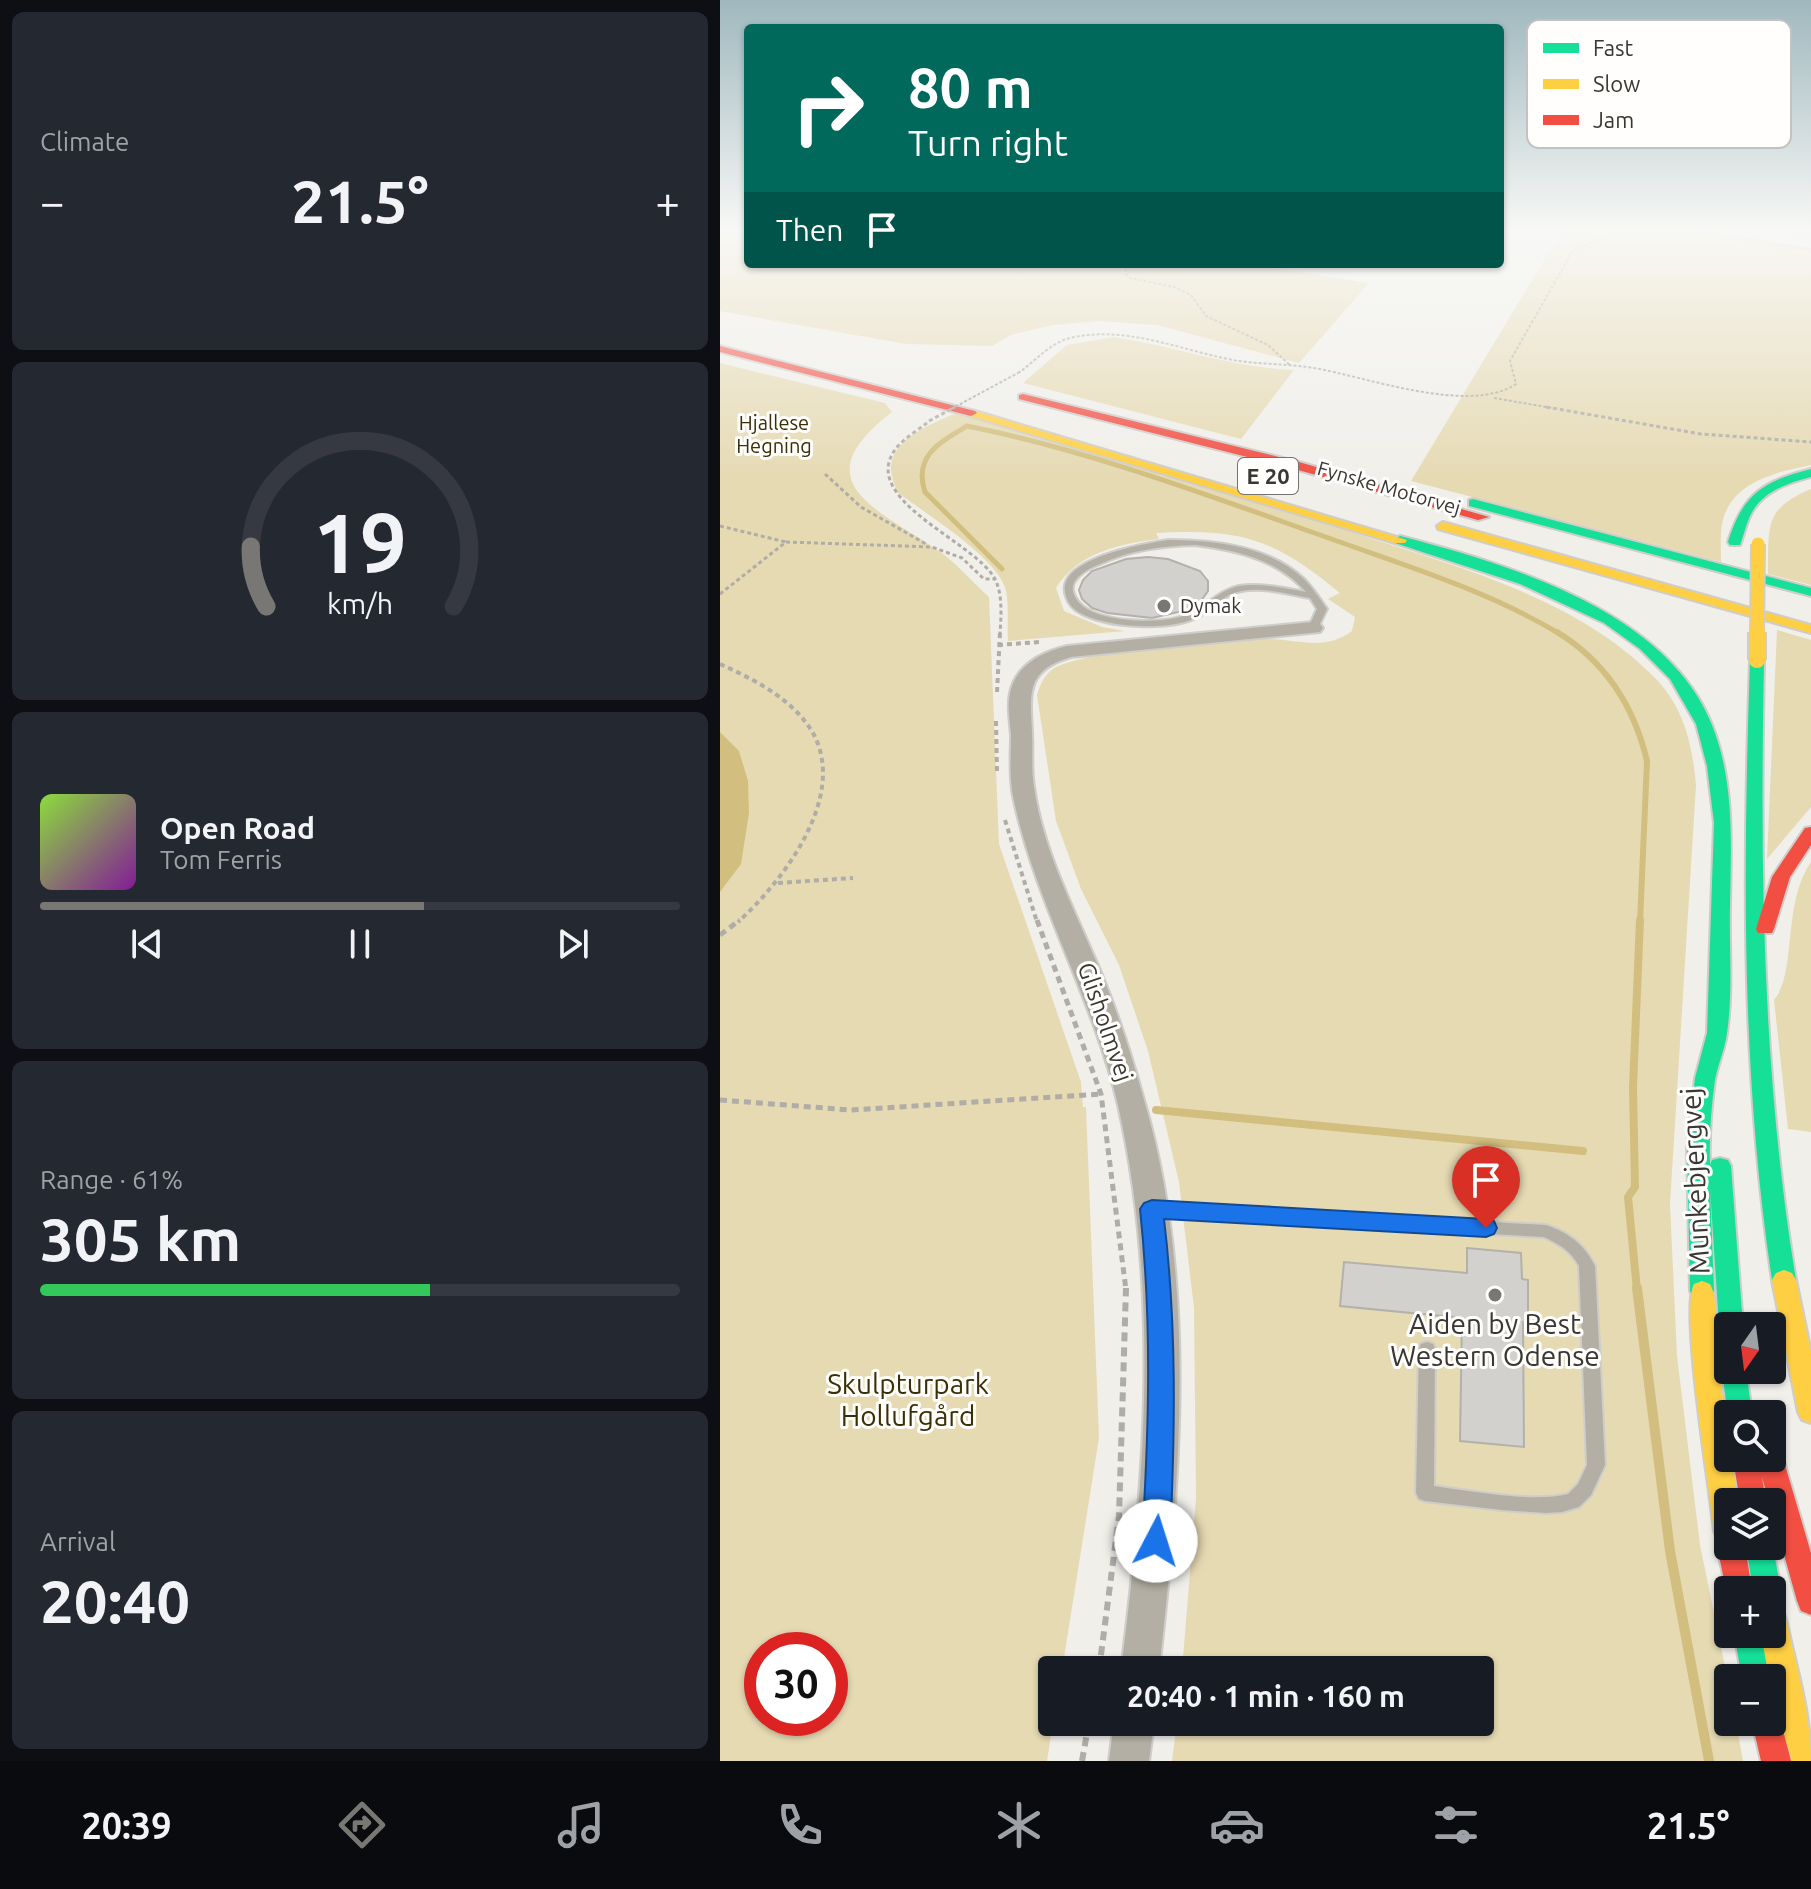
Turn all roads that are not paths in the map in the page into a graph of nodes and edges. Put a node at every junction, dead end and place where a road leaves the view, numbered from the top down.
1 (720, 331) edge
2 (751, 337) dead end
3 (720, 341) edge
4 (720, 349) edge
5 (997, 391) dead end
6 (1089, 412) junction
7 (1811, 473) edge
8 (1811, 484) edge
9 (1811, 592) edge
10 (1313, 596) junction
11 (1811, 608) edge
12 (1313, 628) joint
13 (1732, 628) dead end
14 (1811, 629) edge
15 (1727, 732) dead end
16 (1723, 823) junction
17 (1811, 832) edge
18 (1755, 998) junction
19 (1717, 1033) junction
20 (1152, 1209) junction
21 (1730, 1312) edge
22 (1427, 1349) dead end
23 (1735, 1384) edge
24 (1736, 1391) junction
25 (1737, 1400) edge
26 (1741, 1400) edge
27 (1811, 1412) edge
28 (1774, 1472) edge
29 (1722, 1488) edge
30 (1811, 1601) edge
31 (1778, 1648) edge
32 (1142, 1656) edge
33 (1132, 1736) edge
34 (1770, 1736) edge
35 (1129, 1761) edge
36 (1776, 1761) edge
37 (1807, 1761) edge

1 - 2 main road
3 - 14 main road, Fynske Motorvej / E 20
4 - 16 main road
5 - 6 main road, Fynske Motorvej / E 20
6 - 9 main road
6 - 11 main road, Fynske Motorvej / E 20
7 - 13 main road
8 - 18 main road, bridge
10 - 10 lane
10 - 12 lane
12 - 20 street, Glisholmvej
15 - 16 main road
16 - 19 main road
17 - 18 main road
18 - 27 main road
19 - 21 main road, Munkebjergvej
19 - 29 main road
20 - 22 lane
20 - 32 street, Glisholmvej
23 - 24 main road
24 - 25 main road
24 - 26 main road
28 - 30 main road
31 - 37 main road
33 - 35 street
34 - 36 main road

